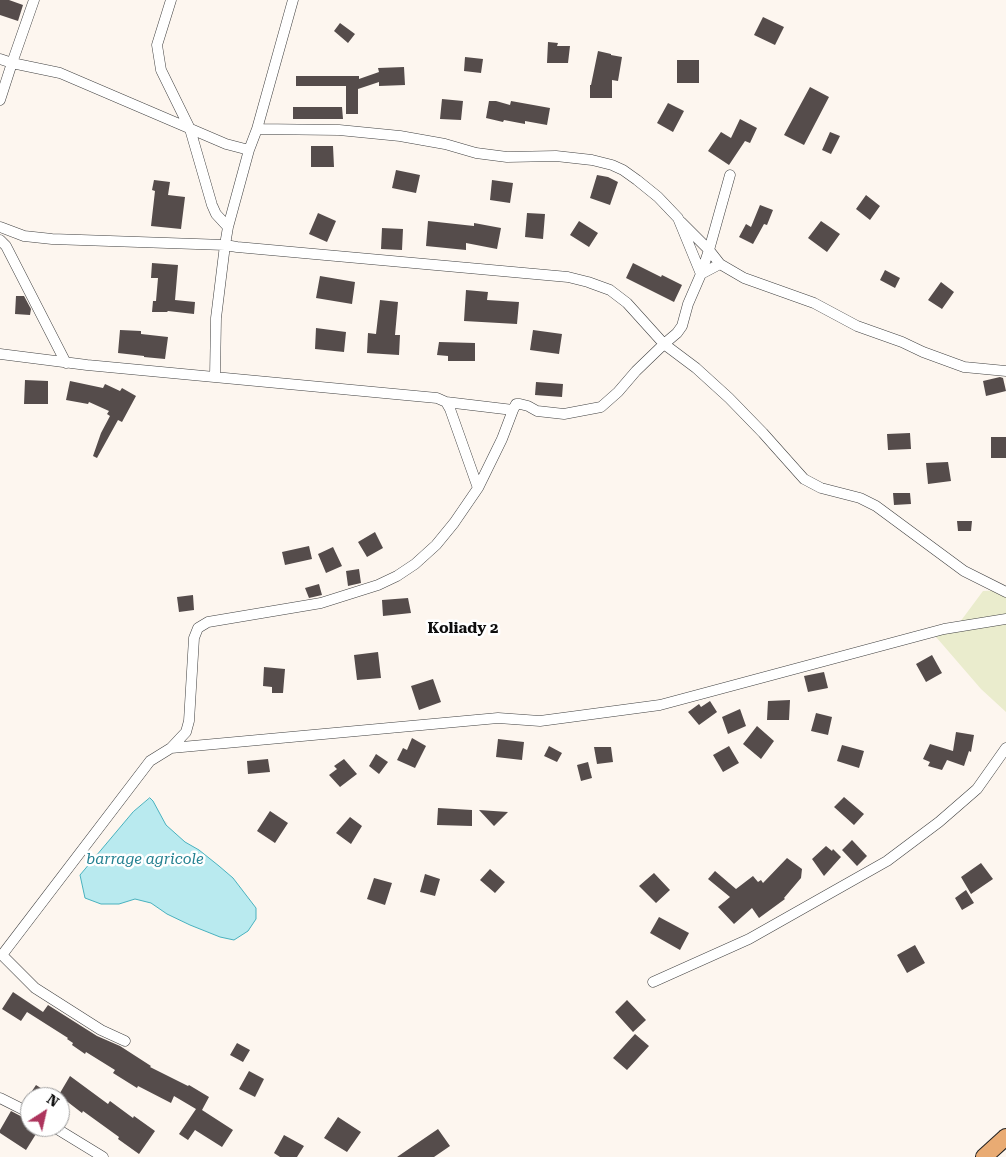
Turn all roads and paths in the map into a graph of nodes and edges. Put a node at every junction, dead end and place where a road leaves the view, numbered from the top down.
1 (34, 0) edge
2 (171, 0) edge
3 (293, 0) edge
4 (0, 59) edge
5 (12, 63) junction
6 (0, 100) edge
7 (190, 129) junction
8 (258, 129) junction
9 (249, 150) junction
10 (730, 175) dead end
11 (678, 218) junction
12 (0, 227) edge
13 (228, 227) junction
14 (0, 240) edge
15 (225, 245) junction
16 (709, 250) junction
17 (720, 264) junction
18 (701, 274) junction
19 (664, 344) junction
20 (0, 354) edge
21 (66, 363) junction
22 (1006, 371) edge
23 (215, 376) junction
24 (446, 402) junction
25 (513, 410) junction
26 (478, 488) junction
27 (1006, 592) edge
28 (1006, 619) edge
29 (171, 748) junction
30 (1006, 748) edge
31 (1, 955) edge
32 (653, 982) dead end
33 (125, 1041) dead end
34 (0, 1098) edge
35 (20, 1108) edge
36 (70, 1137) edge
37 (1006, 1137) edge
38 (103, 1157) edge
39 (984, 1157) edge

1 - 5 street
2 - 7 street
3 - 8 street
4 - 5 street
5 - 6 street
5 - 7 street
7 - 9 street
7 - 13 street
8 - 9 street
8 - 11 street
9 - 13 street
10 - 16 street
11 - 16 street
11 - 18 street
12 - 15 street
13 - 15 street
14 - 21 street
15 - 19 street
15 - 23 street
16 - 17 street
16 - 18 street
17 - 18 street
17 - 22 street
18 - 19 street
19 - 25 street
19 - 27 street
20 - 21 street
21 - 23 street
23 - 24 street
24 - 25 street
24 - 26 street
25 - 26 street
26 - 29 street
28 - 29 street
29 - 31 street
30 - 32 street
31 - 33 street
34 - 35 street
36 - 38 street
37 - 39 main road

